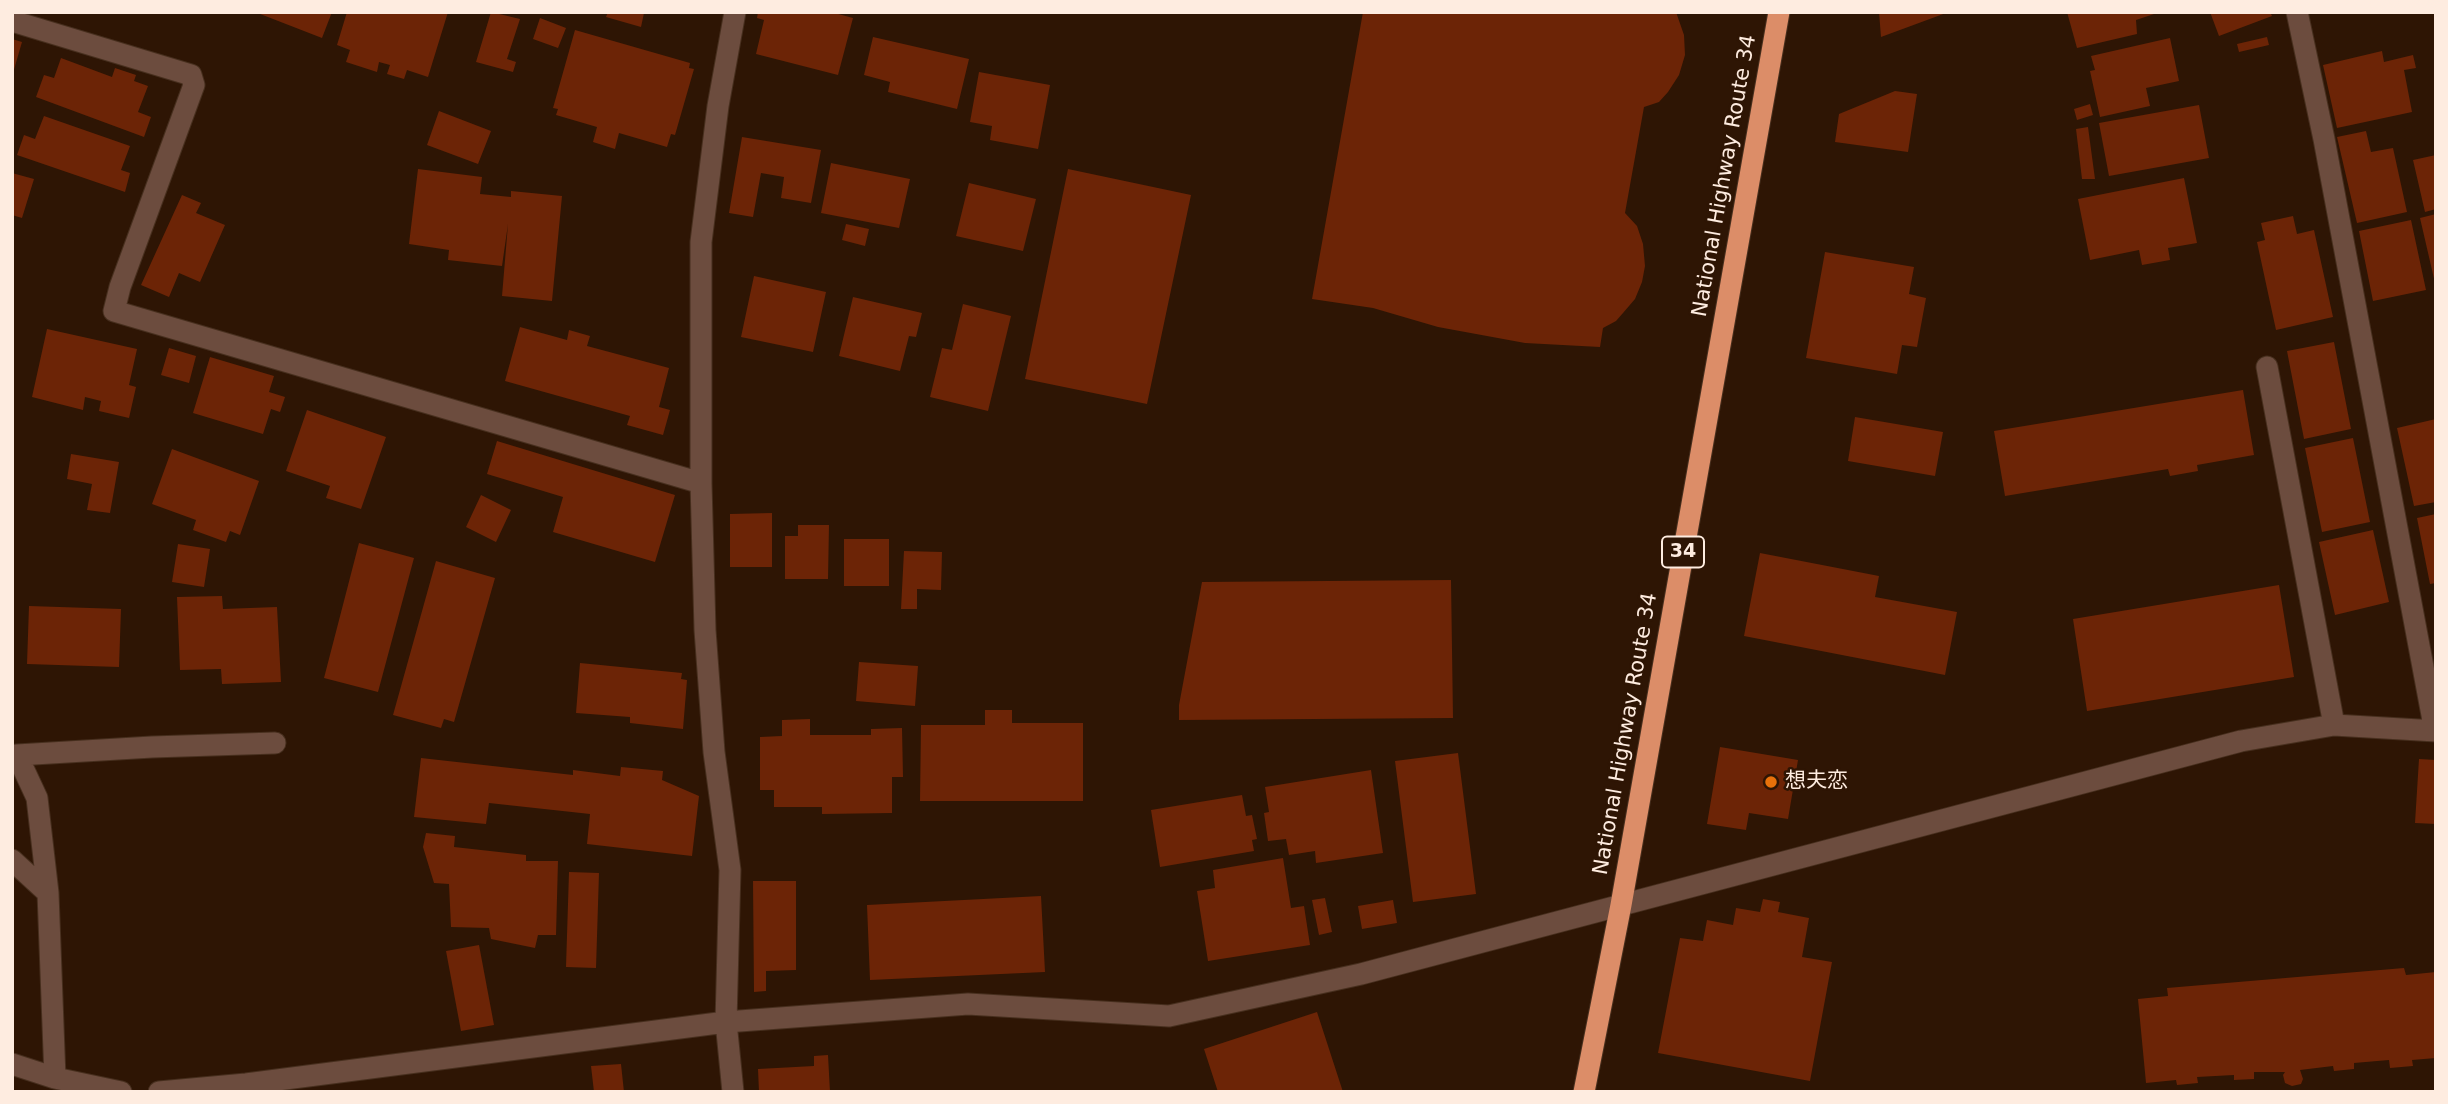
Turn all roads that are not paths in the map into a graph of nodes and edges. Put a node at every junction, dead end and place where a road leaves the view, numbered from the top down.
1 (735, 12) edge
2 (1779, 12) edge
3 (2297, 12) edge
4 (12, 21) edge
5 (2267, 367) dead end
6 (701, 483) junction
7 (2334, 725) junction
8 (2436, 731) edge
9 (275, 743) dead end
10 (12, 860) edge
11 (48, 893) junction
12 (1621, 905) junction
13 (726, 1022) junction
14 (12, 1064) edge
15 (55, 1078) junction
16 (121, 1092) edge
17 (159, 1092) edge
18 (733, 1092) edge
19 (1584, 1092) edge

1 - 6 street
2 - 12 highway, National Highway Route 34 / 34
3 - 8 street
4 - 6 street
5 - 7 street
6 - 13 street
7 - 8 street
7 - 12 street
9 - 11 street
10 - 11 street
11 - 15 street
12 - 13 street
12 - 19 highway, National Highway Route 34 / 34
13 - 17 street
13 - 18 street
14 - 15 street
15 - 16 street

